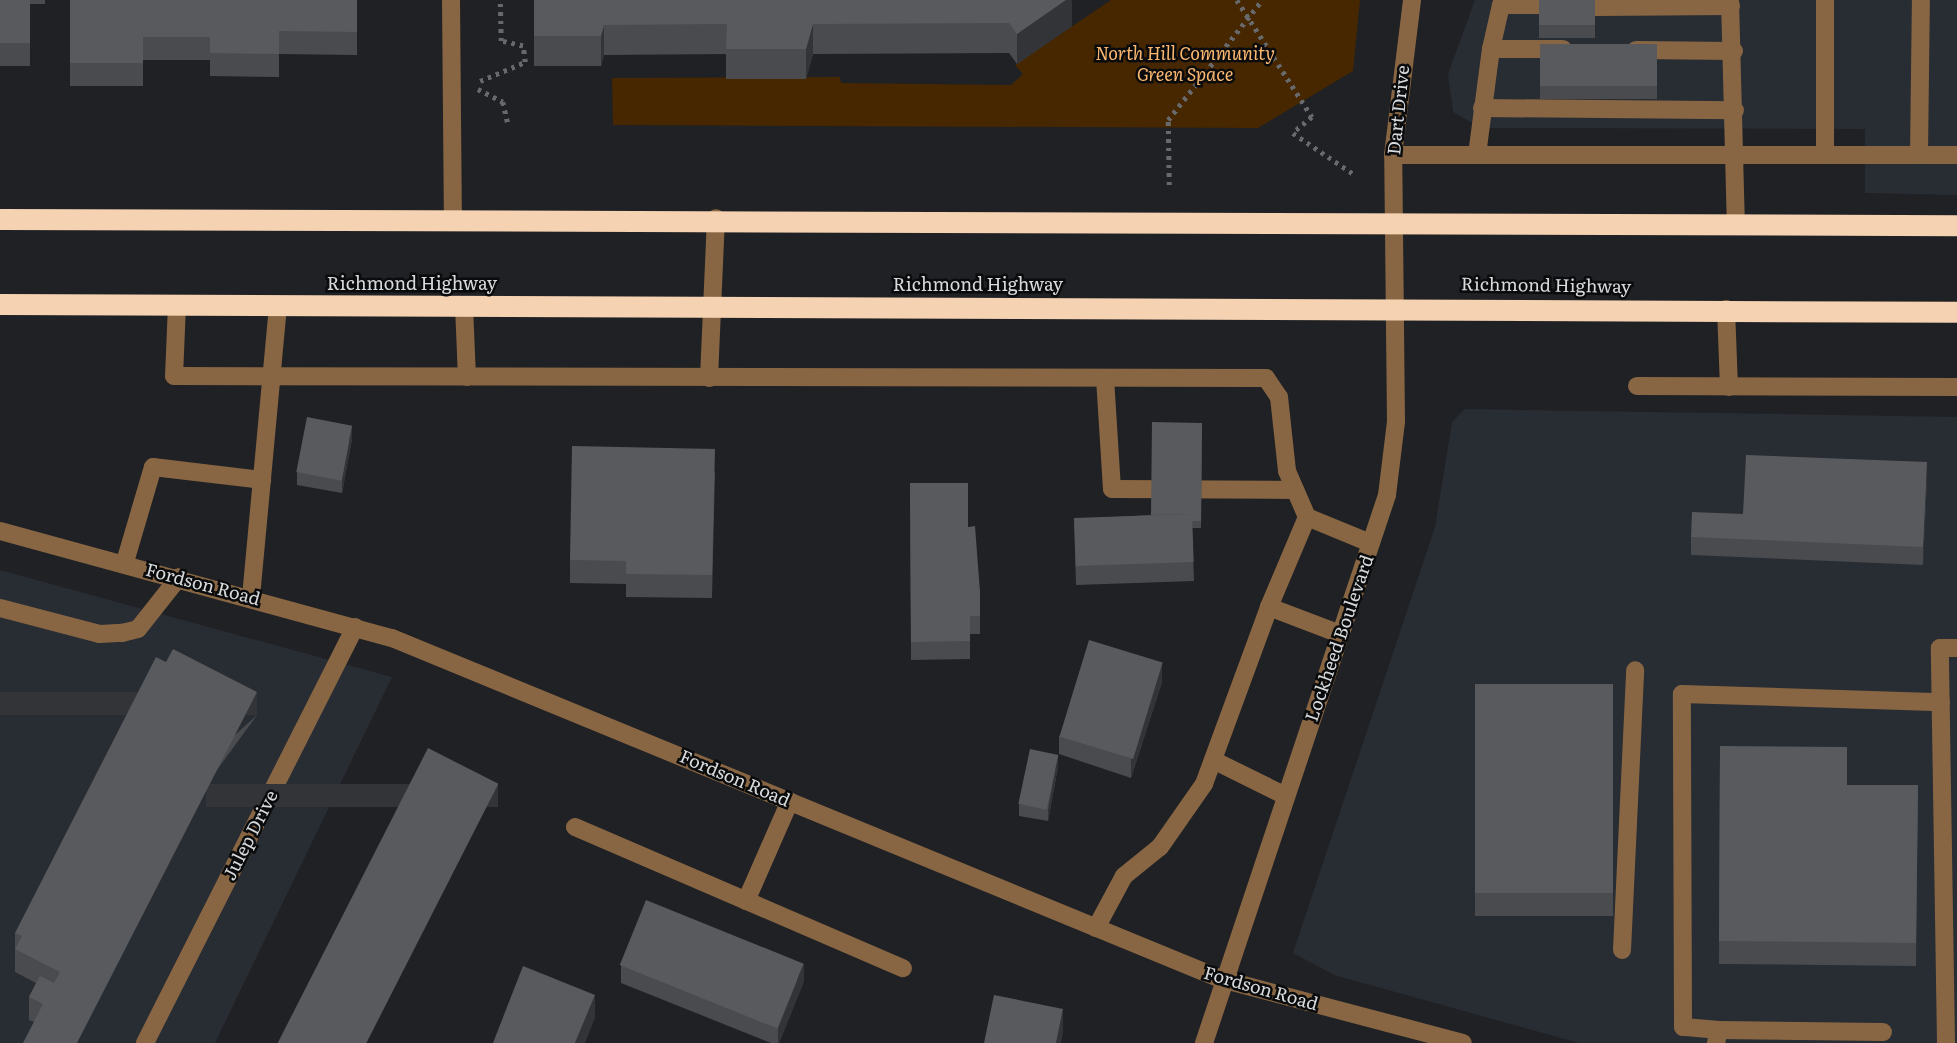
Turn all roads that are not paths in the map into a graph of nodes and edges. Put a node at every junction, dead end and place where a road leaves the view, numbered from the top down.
1 (451, 0) edge
2 (1412, 0) edge
3 (1825, 0) edge
4 (1922, 0) edge
5 (1731, 3) edge
6 (1539, 5) edge
7 (1595, 7) edge
8 (1491, 49) junction
9 (1586, 50) edge
10 (1613, 50) edge
11 (1734, 51) junction
12 (1482, 108) junction
13 (1735, 110) junction
14 (1393, 155) junction
15 (1477, 155) junction
16 (1736, 155) junction
17 (1825, 155) junction
18 (1919, 155) junction
19 (1957, 155) edge
20 (453, 218) junction
21 (716, 218) junction
22 (0, 219) edge
23 (1394, 220) junction
24 (1736, 224) junction
25 (1957, 225) edge
26 (0, 304) edge
27 (177, 305) junction
28 (278, 306) junction
29 (464, 306) junction
30 (1397, 306) junction
31 (710, 307) junction
32 (1726, 309) junction
33 (1957, 312) edge
34 (271, 376) junction
35 (467, 377) junction
36 (709, 378) junction
37 (1105, 378) junction
38 (1637, 386) dead end
39 (1729, 387) junction
40 (1957, 387) edge
41 (262, 480) junction
42 (1295, 490) junction
43 (1307, 517) junction
44 (0, 531) edge
45 (1370, 543) junction
46 (125, 562) junction
47 (179, 577) junction
48 (250, 597) junction
49 (1269, 607) junction
50 (0, 608) edge
51 (355, 626) junction
52 (1340, 634) junction
53 (1957, 648) edge
54 (1635, 670) dead end
55 (1941, 702) junction
56 (1213, 760) junction
57 (1286, 796) junction
58 (790, 801) junction
59 (575, 827) dead end
60 (746, 901) junction
61 (1096, 928) junction
62 (1622, 950) dead end
63 (903, 968) dead end
64 (1221, 979) junction
65 (1883, 1032) dead end
66 (1717, 1037) edge
67 (145, 1043) edge
68 (1204, 1043) edge
69 (1462, 1043) edge
70 (1946, 1043) edge

1 - 20 street
2 - 14 street, Dart Drive
3 - 17 street
4 - 18 street
5 - 7 street
5 - 11 street
6 - 8 street
8 - 9 street
8 - 12 street
10 - 11 street
11 - 13 street
12 - 13 street
12 - 15 street
13 - 16 street
14 - 15 street
14 - 23 street, Dart Drive
15 - 16 street
16 - 17 street
16 - 24 street
17 - 18 street
18 - 19 street
20 - 21 highway
20 - 22 highway
21 - 23 highway
21 - 31 street
23 - 24 highway
23 - 30 street, Lockheed Boulevard
24 - 25 highway
26 - 27 highway, Richmond Highway
27 - 28 highway, Richmond Highway
27 - 34 street
28 - 29 highway, Richmond Highway
28 - 34 street
29 - 31 highway, Richmond Highway
29 - 35 street
30 - 31 highway, Richmond Highway
30 - 32 highway, Richmond Highway
30 - 45 street, Lockheed Boulevard
31 - 36 street
32 - 33 highway, Richmond Highway
32 - 39 street
34 - 35 street
34 - 41 street
35 - 36 street
36 - 37 street
37 - 42 street
37 - 42 street
38 - 39 street
39 - 40 street
41 - 46 street
41 - 48 street
42 - 43 street
43 - 45 street
43 - 49 street
44 - 46 street, Fordson Road
45 - 52 street, Lockheed Boulevard
46 - 47 street, Fordson Road
47 - 48 street, Fordson Road
47 - 50 street
48 - 51 street, Fordson Road
49 - 52 street
49 - 56 street
51 - 58 street, Fordson Road
51 - 67 street, Julep Drive
52 - 57 street, Lockheed Boulevard
53 - 55 street
54 - 62 street
55 - 66 street
55 - 70 street
56 - 57 street
56 - 61 street
57 - 64 street, Lockheed Boulevard
58 - 60 street
58 - 61 street, Fordson Road
59 - 60 street
60 - 63 street
61 - 64 street, Fordson Road
64 - 68 street, Lockheed Boulevard
64 - 69 street, Fordson Road
65 - 66 street

